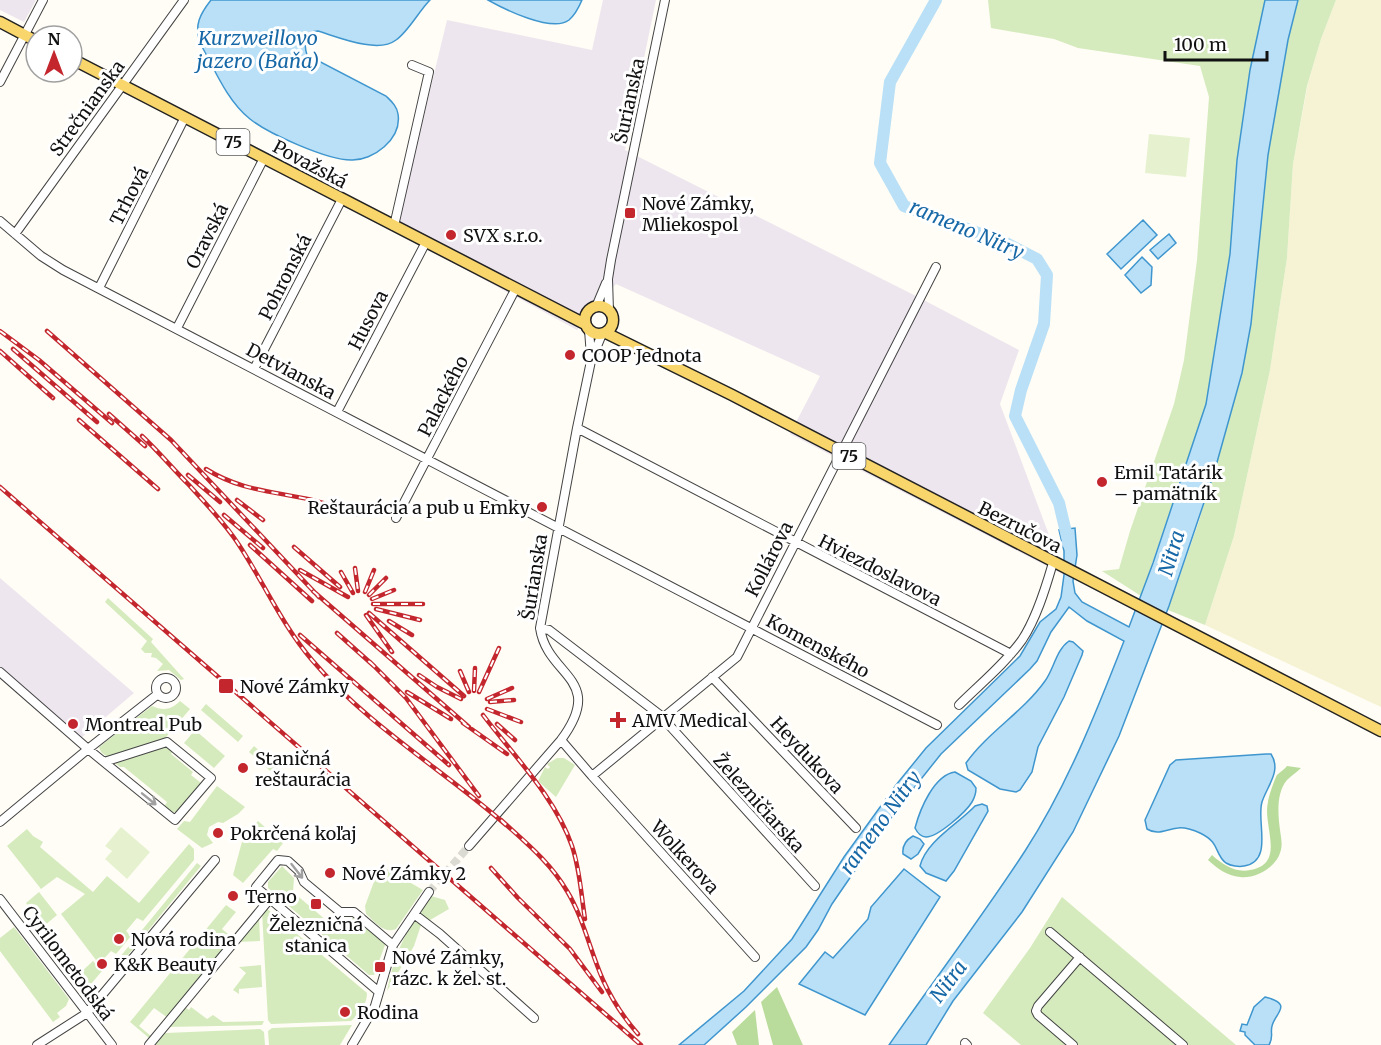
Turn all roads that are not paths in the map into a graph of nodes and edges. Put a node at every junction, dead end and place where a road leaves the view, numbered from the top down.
1 (43, 0) edge
2 (184, 0) edge
3 (665, 0) edge
4 (0, 22) edge
5 (31, 24) edge
6 (24, 34) edge
7 (24, 37) edge
8 (84, 65) edge
9 (412, 65) dead end
10 (0, 82) edge
11 (122, 85) junction
12 (185, 117) junction
13 (264, 158) junction
14 (342, 199) junction
15 (0, 221) edge
16 (394, 226) junction
17 (15, 234) junction
18 (426, 242) junction
19 (936, 267) dead end
20 (608, 279) junction
21 (99, 288) junction
22 (516, 288) junction
23 (534, 297) junction
24 (592, 308) junction
25 (611, 316) junction
26 (587, 327) junction
27 (177, 328) junction
28 (604, 334) junction
29 (645, 352) junction
30 (591, 361) junction
31 (254, 369) junction
32 (337, 412) junction
33 (577, 428) junction
34 (841, 452) junction
35 (427, 459) junction
36 (396, 518) dead end
37 (558, 527) junction
38 (794, 542) junction
39 (1055, 565) junction
40 (751, 627) junction
41 (540, 628) junction
42 (1011, 654) junction
43 (0, 672) edge
44 (712, 677) junction
45 (158, 694) dead end
46 (960, 705) dead end
47 (663, 719) junction
48 (937, 725) dead end
49 (1381, 731) edge
50 (561, 740) junction
51 (88, 749) junction
52 (104, 762) junction
53 (592, 776) junction
54 (0, 822) edge
55 (856, 828) dead end
56 (469, 846) tunnel mouth
57 (216, 860) dead end
58 (815, 886) dead end
59 (429, 892) tunnel mouth
60 (0, 899) edge
61 (268, 900) junction
62 (414, 914) junction
63 (1050, 932) dead end
64 (393, 945) junction
65 (755, 957) dead end
66 (1080, 957) junction
67 (379, 992) junction
68 (87, 1013) junction
69 (534, 1018) dead end
70 (37, 1045) edge
71 (112, 1045) edge
72 (149, 1045) edge
73 (352, 1045) edge
74 (1073, 1045) edge
75 (1183, 1045) edge

1 - 5 street
2 - 11 street, Strečnianska
3 - 20 street, Šurianska
4 - 6 main road
7 - 10 street
8 - 11 main road, Považská / 75
9 - 16 street
11 - 12 main road, Považská / 75
11 - 17 street, Strečnianska
12 - 13 main road, Považská / 75
12 - 21 street, Trhová
13 - 14 main road, Považská / 75
13 - 27 street, Oravská
14 - 16 main road, Považská / 75
14 - 31 street, Pohronská
15 - 17 street, Detvianska
16 - 18 main road, Považská / 75
17 - 21 street, Detvianska
18 - 22 main road, Považská / 75
18 - 32 street, Husova
19 - 34 street, Kollárova
20 - 24 street, Šurianska
20 - 25 street, Šurianska
21 - 27 street, Detvianska
22 - 23 main road, Považská / 75
22 - 35 street, Palackého
23 - 24 main road, Považská / 75
23 - 26 main road, Považská / 75
24 - 25 main road, Bezručova / 75
24 - 26 main road
25 - 28 main road
25 - 29 main road, Bezručova / 75
26 - 28 main road, Bezručova / 75
26 - 30 street, Šurianska
27 - 31 street, Detvianska
28 - 29 main road, Bezručova / 75
28 - 30 street, Šurianska
29 - 34 main road, Bezručova / 75
30 - 33 street, Šurianska
31 - 32 street, Detvianska
32 - 35 street, Detvianska
33 - 37 street, Šurianska
33 - 38 street, Hviezdoslavova
34 - 38 street, Kollárova
34 - 39 main road, Bezručova / 75
35 - 36 street, Palackého
35 - 37 street, Detvianska
37 - 40 street, Komenského
37 - 41 street, Šurianska
38 - 40 street, Kollárova
38 - 42 street, Hviezdoslavova
39 - 42 street
39 - 49 main road, Bezručova / 75
40 - 44 street, Kollárova
40 - 48 street, Komenského
41 - 47 street, Železničiarska
41 - 50 street, Šurianska
42 - 46 street
43 - 51 street
44 - 47 street, Kollárova
44 - 55 street, Heydukova
45 - 51 street
47 - 53 street, Kollárova
47 - 58 street, Železničiarska
50 - 53 street
50 - 56 street, Šurianska
51 - 52 street
51 - 54 street
52 -> 52 street
53 - 65 street, Wolkerova
57 - 68 street
59 - 62 street
60 - 68 street, Cyrilometodská
61 -> 64 street
61 - 67 street
61 - 72 street
62 - 64 street
62 - 69 street
63 - 66 street
64 - 67 street
66 - 74 street
66 - 75 street
67 - 73 street
68 - 70 street
68 - 71 street, Cyrilometodská

